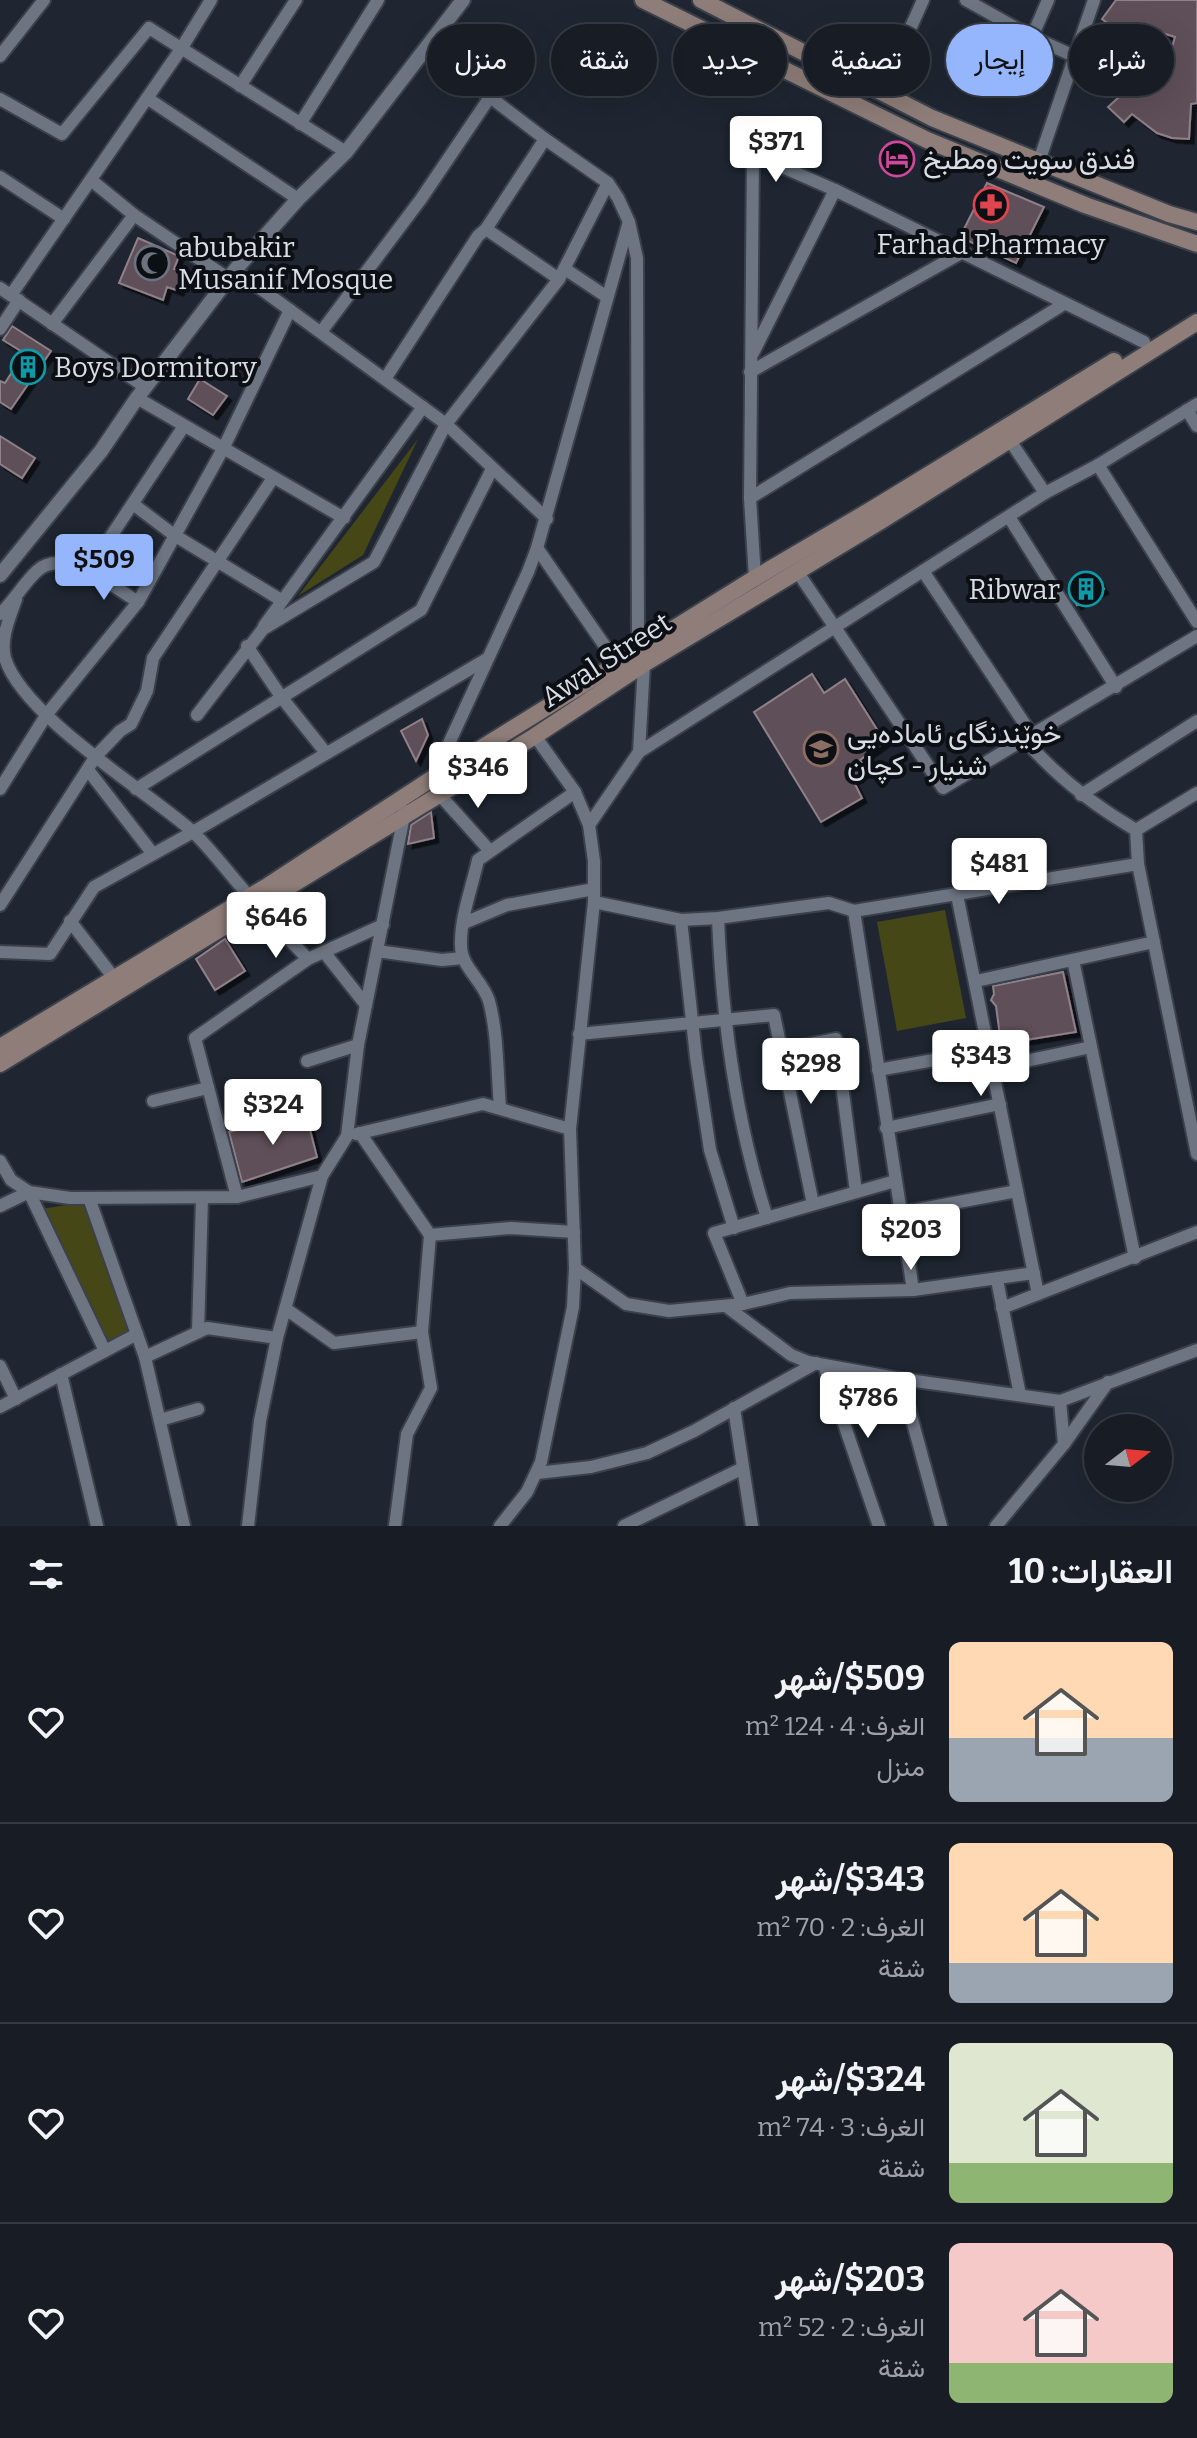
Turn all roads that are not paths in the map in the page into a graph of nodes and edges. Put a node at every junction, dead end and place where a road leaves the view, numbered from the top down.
1 (44, 0) edge
2 (211, 0) edge
3 (296, 0) edge
4 (378, 0) edge
5 (463, 0) edge
6 (643, 0) edge
7 (701, 0) edge
8 (923, 0) edge
9 (966, 0) edge
10 (1048, 0) edge
11 (1094, 0) edge
12 (724, 5) edge
13 (912, 24) edge
14 (1009, 24) edge
15 (1038, 24) edge
16 (1085, 24) edge
17 (426, 48) junction
18 (803, 48) edge
19 (181, 49) junction
20 (0, 56) edge
21 (1069, 71) edge
22 (240, 86) junction
23 (890, 96) edge
24 (490, 97) junction
25 (147, 98) junction
26 (0, 99) edge
27 (300, 124) junction
28 (545, 139) junction
29 (346, 152) junction
30 (1039, 161) junction
31 (0, 177) edge
32 (91, 180) junction
33 (608, 183) junction
34 (835, 190) junction
35 (298, 199) junction
36 (134, 215) junction
37 (64, 219) junction
38 (629, 222) junction
39 (1197, 222) edge
40 (486, 229) junction
41 (1197, 244) edge
42 (961, 253) junction
43 (562, 274) junction
44 (232, 275) junction
45 (10, 294) edge
46 (607, 297) junction
47 (1064, 304) junction
48 (290, 310) junction
49 (1197, 310) edge
50 (1197, 322) edge
51 (52, 324) junction
52 (0, 329) edge
53 (321, 332) junction
54 (1144, 342) junction
55 (752, 356) junction
56 (750, 372) junction
57 (385, 379) junction
58 (141, 393) junction
59 (423, 407) junction
60 (1192, 407) edge
61 (446, 424) junction
62 (184, 426) junction
63 (1197, 426) edge
64 (1009, 439) junction
65 (223, 449) junction
66 (1098, 465) junction
67 (492, 469) junction
68 (273, 478) junction
69 (1045, 493) junction
70 (750, 498) junction
71 (133, 504) junction
72 (1009, 517) junction
73 (344, 518) junction
74 (547, 519) junction
75 (174, 535) junction
76 (537, 548) junction
77 (216, 560) junction
78 (88, 571) junction
79 (797, 571) junction
80 (923, 571) junction
81 (0, 575) edge
82 (755, 578) junction
83 (16, 599) junction
84 (281, 600) junction
85 (138, 602) junction
86 (0, 614) edge
87 (1197, 622) edge
88 (833, 627) junction
89 (263, 629) junction
90 (1197, 636) edge
91 (247, 646) junction
92 (641, 658) junction
93 (487, 659) junction
94 (618, 665) junction
95 (1116, 687) junction
96 (282, 698) junction
97 (47, 714) junction
98 (197, 715) dead end
99 (1197, 721) edge
100 (535, 736) junction
101 (1028, 738) junction
102 (639, 752) junction
103 (326, 753) junction
104 (96, 756) junction
105 (88, 770) junction
106 (433, 778) junction
107 (0, 789) edge
108 (136, 789) junction
109 (575, 792) junction
110 (1197, 793) edge
111 (439, 794) junction
112 (1081, 795) junction
113 (406, 796) junction
114 (405, 815) junction
115 (589, 825) junction
116 (1136, 830) junction
117 (193, 832) junction
118 (490, 851) junction
119 (153, 854) junction
120 (1138, 864) junction
121 (957, 895) junction
122 (594, 896) junction
123 (254, 901) junction
124 (0, 905) edge
125 (854, 911) junction
126 (718, 918) junction
127 (681, 920) junction
128 (70, 921) junction
129 (464, 923) junction
130 (383, 925) junction
131 (1154, 942) junction
132 (377, 951) junction
133 (0, 952) edge
134 (324, 952) junction
135 (463, 958) junction
136 (308, 959) junction
137 (1073, 960) junction
138 (114, 978) junction
139 (976, 981) junction
140 (366, 1005) junction
141 (725, 1020) junction
142 (693, 1023) junction
143 (579, 1034) junction
144 (358, 1045) junction
145 (0, 1047) edge
146 (1091, 1047) junction
147 (781, 1050) junction
148 (990, 1050) junction
149 (307, 1061) dead end
150 (0, 1064) edge
151 (993, 1068) junction
152 (878, 1070) junction
153 (208, 1088) junction
154 (153, 1101) dead end
155 (1000, 1104) junction
156 (500, 1107) junction
157 (886, 1128) junction
158 (570, 1129) junction
159 (360, 1133) junction
160 (347, 1136) junction
161 (1197, 1154) edge
162 (0, 1161) edge
163 (322, 1176) junction
164 (895, 1181) junction
165 (1017, 1191) junction
166 (29, 1192) junction
167 (856, 1192) junction
168 (237, 1197) junction
169 (89, 1198) junction
170 (202, 1198) junction
171 (813, 1204) junction
172 (0, 1206) edge
173 (900, 1213) junction
174 (767, 1218) junction
175 (734, 1228) junction
176 (574, 1232) junction
177 (1197, 1232) edge
178 (430, 1235) junction
179 (1135, 1258) junction
180 (575, 1268) junction
181 (1034, 1273) junction
182 (997, 1280) junction
183 (913, 1290) junction
184 (1038, 1294) junction
185 (743, 1304) junction
186 (726, 1306) junction
187 (1002, 1308) junction
188 (286, 1309) junction
189 (198, 1332) junction
190 (422, 1332) junction
191 (137, 1334) junction
192 (277, 1338) junction
193 (1197, 1350) edge
194 (105, 1351) junction
195 (145, 1357) junction
196 (820, 1364) junction
197 (0, 1366) edge
198 (61, 1374) junction
199 (901, 1379) junction
200 (1108, 1382) junction
201 (1020, 1395) junction
202 (16, 1399) junction
203 (1060, 1401) junction
204 (0, 1407) edge
205 (734, 1408) junction
206 (198, 1409) dead end
207 (160, 1420) junction
208 (1064, 1444) junction
209 (741, 1469) junction
210 (537, 1473) junction
211 (631, 1525) edge
212 (97, 1526) edge
213 (184, 1526) edge
214 (248, 1526) edge
215 (395, 1526) edge
216 (500, 1526) edge
217 (752, 1526) edge
218 (879, 1526) edge
219 (941, 1526) edge
220 (996, 1526) edge

1 - 20 street
2 - 19 street
3 - 22 street
4 - 27 street
5 - 17 street
6 - 41 main road
7 - 12 main road
8 - 13 street
9 - 14 street
10 - 15 street
11 - 16 street
12 - 18 main road
17 - 24 street
17 - 29 street
19 - 22 street
19 - 25 street
19 - 26 street
21 - 30 street
22 - 27 street
23 - 30 main road
24 - 28 street
24 - 53 street
25 - 32 street
25 - 35 street
27 - 29 street
28 - 33 street
28 - 40 street
29 - 35 street
30 - 39 main road
31 - 37 street
32 - 36 street
32 - 37 street
33 - 38 street
33 - 43 street
34 - 42 street
34 - 55 street
34 - 55 street
35 - 44 street
36 - 44 street
36 - 51 street
37 - 45 street
38 - 46 street
38 - 92 street
40 - 43 street
40 - 57 street
42 - 47 street
42 - 56 street
43 - 46 street
43 - 61 street
44 - 48 street
44 - 58 street
45 - 51 street
45 - 52 street
46 - 74 street
47 - 54 street
47 - 70 street
48 - 53 street
48 - 65 street
49 - 54 main road, Awal Street
50 - 64 main road, Awal Street
51 - 58 street
53 - 57 street
54 - 82 main road, Awal Street
55 - 56 street
56 - 70 street
57 - 59 street
58 - 62 street
58 - 81 street
59 - 61 street
59 - 73 street
60 - 63 street
60 - 66 street
61 - 67 street
61 - 89 street
62 - 65 street
62 - 71 street
64 - 69 street
64 - 79 main road, Awal Street
65 - 68 street
65 - 75 street
66 - 69 street
66 - 87 street
67 - 74 street
67 - 96 street
68 - 73 street
68 - 77 street
69 - 72 street
70 - 82 street
71 - 75 street
71 - 78 street
72 - 80 street
72 - 95 street
73 - 84 street
74 - 76 street
75 - 77 street
75 - 85 street
76 - 93 street
76 - 94 street
77 - 84 street
77 - 104 street
78 - 83 street
78 - 85 street
79 - 88 street
79 - 92 main road, Awal Street
80 - 88 street
80 - 101 street
82 - 92 main road, Awal Street
83 - 86 street
83 - 97 street
84 - 89 street
85 - 97 street
88 - 101 street
88 - 102 street
89 - 91 street
90 - 95 street
91 - 96 street
91 - 98 street
92 - 94 main road, Awal Street
92 - 100 main road, Awal Street
92 - 102 street
93 - 103 street
93 - 106 street
94 - 106 main road, Awal Street
95 - 101 street
96 - 103 street
96 - 108 street
97 - 104 street
97 - 107 street
99 - 112 street
100 - 109 street
100 - 111 main road, Awal Street
101 - 112 street
102 - 115 street
103 - 117 street
104 - 105 street
104 - 108 street
105 - 119 street
105 - 124 street
106 - 113 main road, Awal Street
108 - 117 street
109 - 115 street
109 - 118 street
110 - 116 street
111 - 114 main road, Awal Street
111 - 118 street
112 - 116 street
113 - 114 street
113 - 123 main road, Awal Street
114 - 123 main road, Awal Street
114 - 130 street
115 - 122 street
116 - 120 street
117 - 119 street
117 - 123 street
118 - 129 street
119 - 128 street
120 - 121 street
120 - 131 street
121 - 125 street
121 - 139 street
122 - 127 street
122 - 129 street
122 - 143 street
123 - 136 street
123 - 138 main road, Awal Street
123 - 150 main road, Awal Street
125 - 126 street
125 - 152 street
126 - 127 street
126 - 141 street
127 - 142 street
128 - 133 street
128 - 138 street
129 - 135 street
130 - 132 street
130 - 134 street
131 - 137 street
131 - 161 street
132 - 135 street
132 - 140 street
134 - 136 street
134 - 140 street
135 - 156 street
136 - 153 street
137 - 139 street
137 - 146 street
138 - 145 main road, Awal Street
139 - 148 street
140 - 144 street
141 - 142 street
141 - 147 street
141 - 174 street
142 - 143 street
142 - 175 street
143 - 158 street
144 - 149 street
144 - 160 street
146 - 151 street
146 - 179 street
147 - 167 street
147 - 171 street
148 - 151 street
148 - 152 street
151 - 155 street
152 - 157 street
153 - 154 street
153 - 168 street
155 - 157 street
155 - 165 street
156 - 158 street
156 - 159 street
157 - 164 street
158 - 176 street
159 - 160 street
159 - 178 street
160 - 163 street
162 - 166 street
163 - 168 street
163 - 188 street
164 - 167 street
164 - 173 street
165 - 173 street
165 - 181 street
166 - 169 street
166 - 172 street
166 - 194 street
167 - 171 street
168 - 170 street
169 - 170 street
169 - 191 street
170 - 189 street
171 - 174 street
173 - 183 street
174 - 175 street
175 - 185 street
176 - 178 street
176 - 180 street
177 - 179 street
178 - 190 street
179 - 184 street
180 - 186 street
180 - 210 street
181 - 182 street
181 - 184 street
182 - 183 street
182 - 187 street
183 - 185 street
184 - 187 street
185 - 186 street
186 - 196 street
187 - 201 street
188 - 190 street
188 - 192 street
189 - 192 street
189 - 195 street
190 - 215 street
191 - 194 street
191 - 195 street
192 - 214 street
193 - 200 street
194 - 198 street
195 - 207 street
196 - 199 street
196 - 205 street
196 - 218 street
197 - 202 street
198 - 202 street
198 - 212 street
199 - 201 street
199 - 219 street
200 - 203 street
200 - 208 street
201 - 203 street
202 - 204 street
203 - 208 street
205 - 209 street
205 - 210 street
206 - 207 street
207 - 213 street
208 - 220 street
209 - 211 street
209 - 217 street
210 - 216 street

